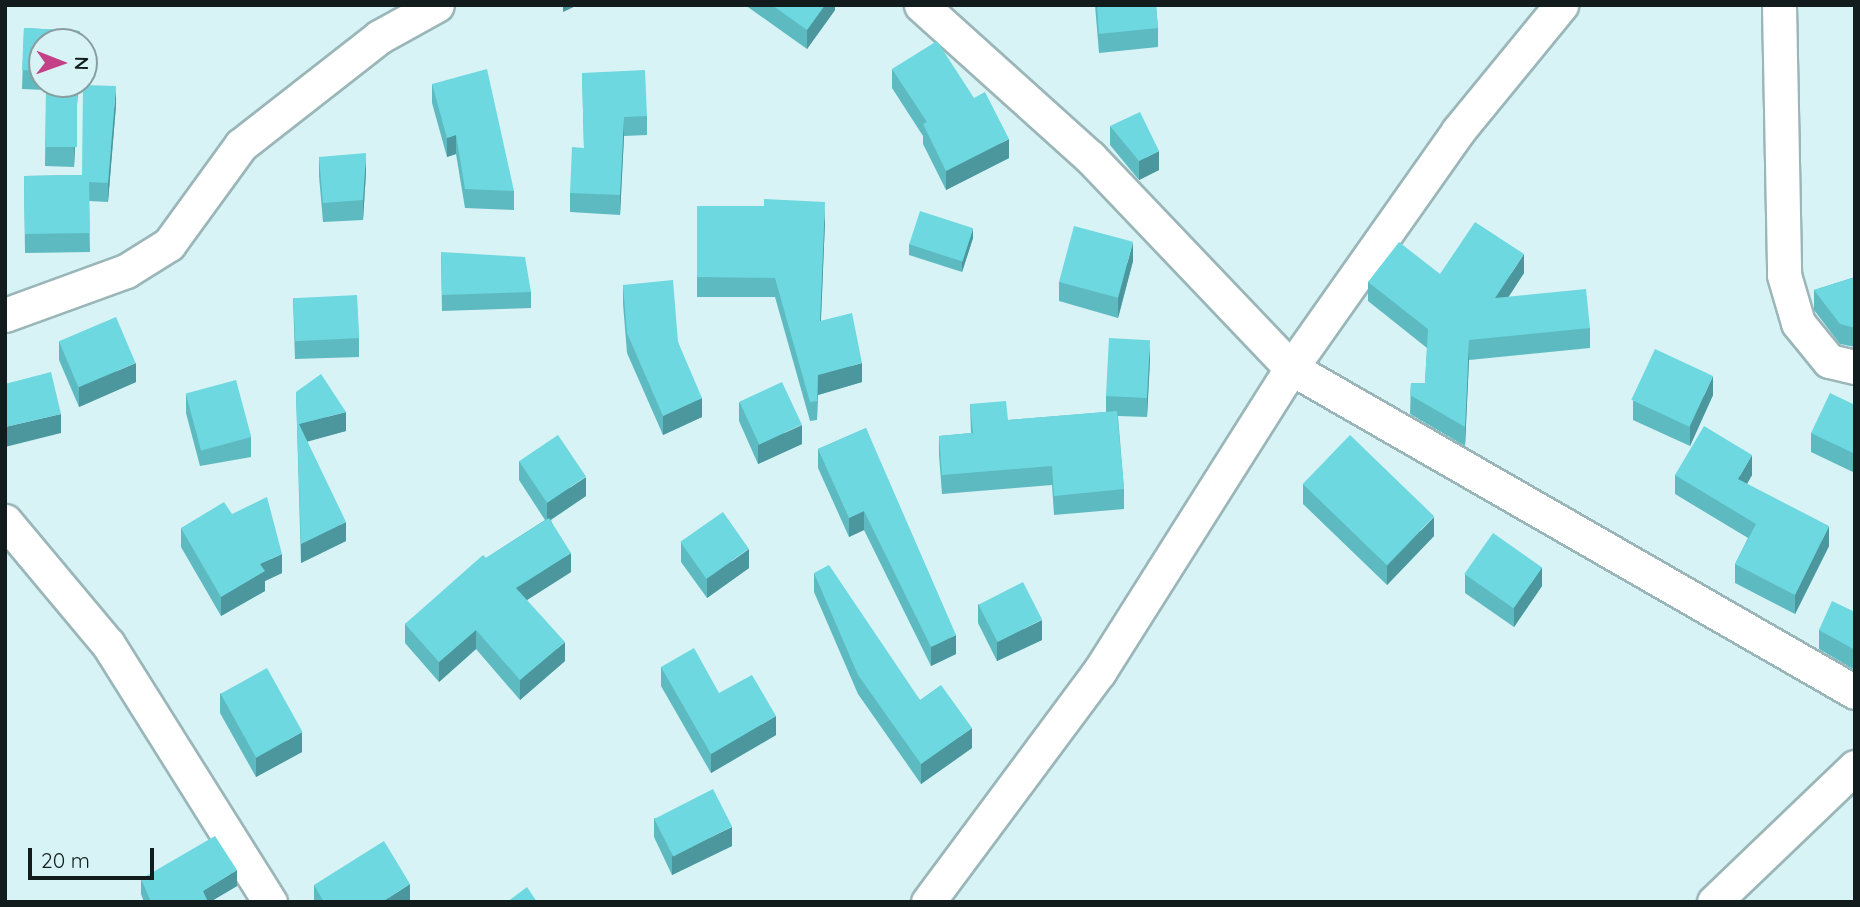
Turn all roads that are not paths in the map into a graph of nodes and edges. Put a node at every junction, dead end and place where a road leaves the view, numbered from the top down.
1 (437, 5) edge
2 (921, 5) edge
3 (1779, 5) edge
4 (1551, 10) edge
5 (5, 315) edge
6 (1855, 367) edge
7 (1291, 368) junction
8 (5, 522) edge
9 (1855, 692) edge
10 (1855, 767) edge
11 (270, 902) edge
12 (928, 902) edge
13 (1714, 902) edge

1 - 5 street
2 - 7 street
3 - 6 street
4 - 7 street
7 - 9 street
7 - 12 street
8 - 11 street
10 - 13 street

